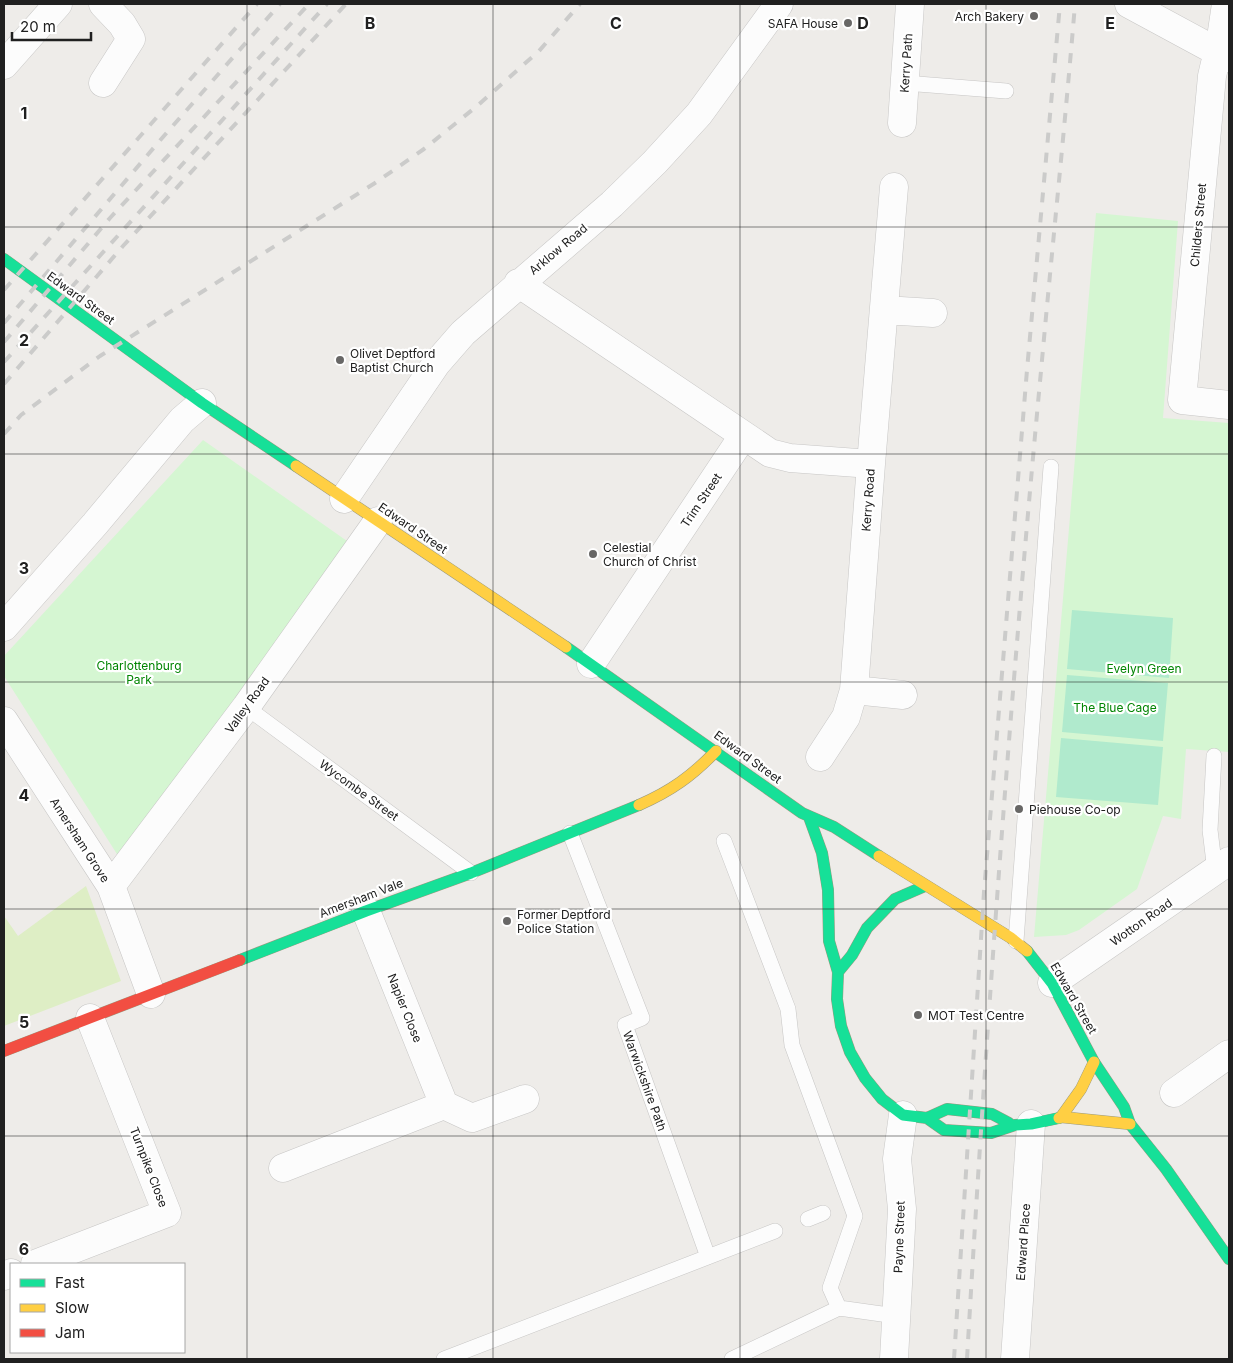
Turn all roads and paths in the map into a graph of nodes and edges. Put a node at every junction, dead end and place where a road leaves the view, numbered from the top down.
1 (58, 4) edge
2 (103, 4) edge
3 (779, 4) edge
4 (910, 4) edge
5 (1129, 4) edge
6 (1226, 4) edge
7 (1223, 55) edge
8 (6, 59) edge
9 (104, 83) dead end
10 (905, 83) junction
11 (1006, 91) dead end
12 (902, 123) dead end
13 (894, 187) dead end
14 (4, 259) edge
15 (518, 284) junction
16 (884, 310) junction
17 (933, 313) dead end
18 (202, 403) junction
19 (1229, 405) edge
20 (743, 436) junction
21 (871, 464) junction
22 (1051, 467) dead end
23 (344, 499) junction
24 (378, 521) junction
25 (4, 627) edge
26 (591, 664) junction
27 (854, 690) junction
28 (903, 695) dead end
29 (246, 707) junction
30 (4, 721) edge
31 (716, 751) junction
32 (1214, 756) dead end
33 (820, 758) dead end
34 (809, 817) junction
35 (570, 834) junction
36 (724, 841) dead end
37 (1222, 866) edge
38 (471, 872) junction
39 (111, 886) junction
40 (925, 886) junction
41 (366, 911) junction
42 (1016, 941) junction
43 (838, 972) junction
44 (1052, 983) junction
45 (152, 994) junction
46 (90, 1018) junction
47 (4, 1051) edge
48 (1229, 1054) edge
49 (1094, 1062) junction
50 (1174, 1093) dead end
51 (525, 1099) dead end
52 (444, 1105) junction
53 (915, 1116) junction
54 (1061, 1117) junction
55 (1130, 1124) junction
56 (1023, 1125) junction
57 (283, 1168) dead end
58 (823, 1213) dead end
59 (808, 1219) dead end
60 (775, 1231) dead end
61 (708, 1257) junction
62 (1229, 1259) edge
63 (38, 1263) edge
64 (839, 1308) junction
65 (896, 1316) junction
66 (444, 1359) edge
67 (732, 1359) edge
68 (894, 1359) edge
69 (1015, 1359) edge

1 - 8 street
2 - 9 street
3 - 15 street, Arklow Road
4 - 10 street, Kerry Path
5 - 7 street
6 - 7 street, Childers Street
7 - 19 street, Childers Street
10 - 11 lane
10 - 12 street, Kerry Path
13 - 16 street, Kerry Road
14 - 18 street, Edward Street
15 - 20 street
15 - 23 street, Arklow Road
16 - 17 street
16 - 21 street, Kerry Road
18 - 23 street, Edward Street
18 - 25 street
20 - 21 street
20 - 26 street, Trim Street
21 - 27 street, Kerry Road
22 - 42 lane
23 - 24 street, Edward Street
24 - 26 street, Edward Street
24 - 29 street, Valley Road
26 - 31 street, Edward Street
27 - 28 street
27 - 33 street, Kerry Road
29 - 38 lane, Wycombe Street
29 - 39 street, Valley Road
30 - 39 street, Amersham Grove
31 - 34 street, Edward Street
31 - 35 street, Amersham Vale
32 - 37 lane
34 - 40 street, Edward Street
34 - 43 street
35 - 38 street, Amersham Vale
35 - 61 lane, Warwickshire Path
36 - 64 lane
37 - 44 street, Wotton Road
38 - 41 street, Amersham Vale
39 - 45 street, Amersham Grove
40 - 42 street, Edward Street
40 - 43 street
41 - 45 street, Amersham Vale
41 - 52 street, Napier Close
42 - 44 street, Edward Street
43 - 53 street
44 - 49 street, Edward Street
45 - 46 street, Amersham Vale
46 - 47 street, Amersham Vale
46 - 63 street, Turnpike Close
48 - 50 street
49 - 54 street
49 - 55 street, Edward Street
51 - 52 street
52 - 57 street
53 - 56 street
53 - 56 street
53 - 65 street, Payne Street
54 - 55 street
54 - 56 street
55 - 62 street, Edward Street
56 - 69 street, Edward Place
58 - 59 lane
60 - 61 lane
61 - 66 lane
64 - 65 lane
64 - 67 lane
65 - 68 street, Payne Street

